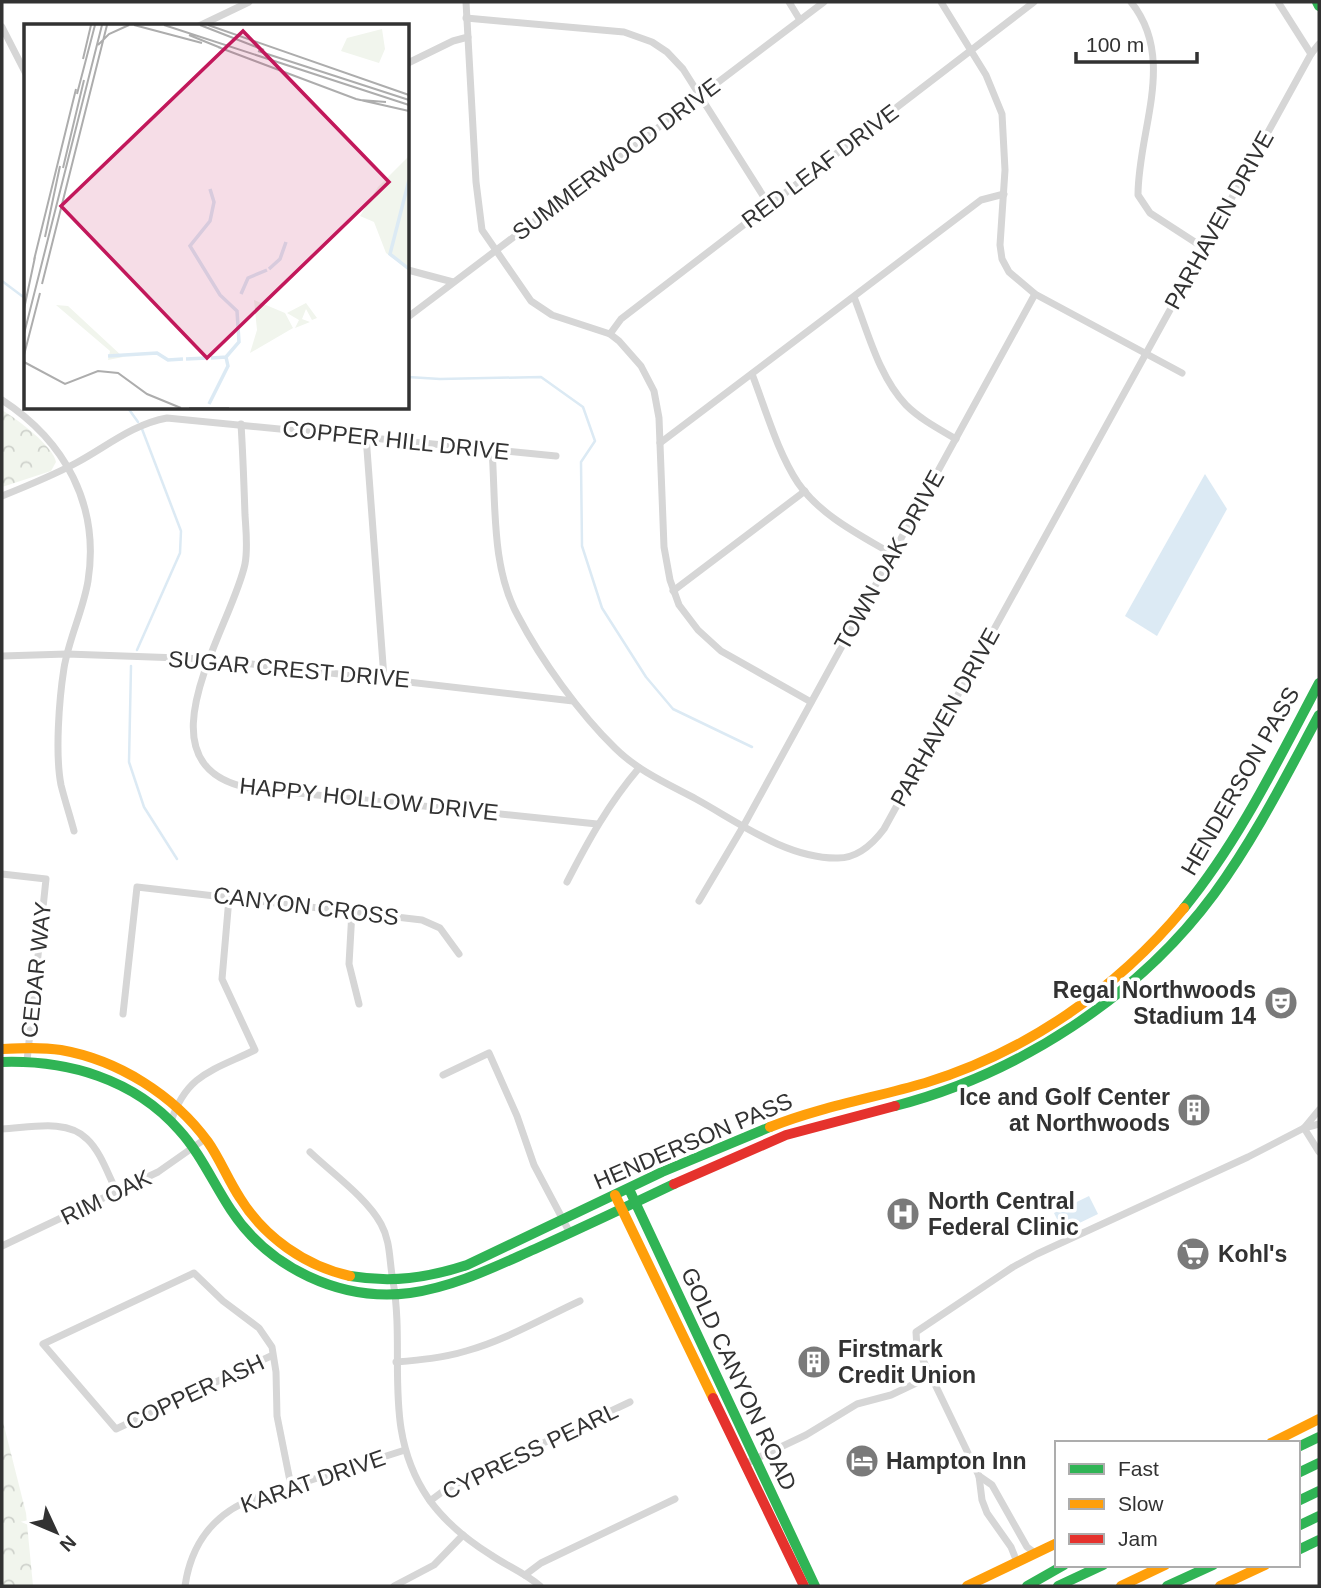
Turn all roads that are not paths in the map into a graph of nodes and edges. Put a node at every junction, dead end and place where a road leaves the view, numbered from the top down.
1 (249, 2) edge
2 (466, 2) edge
3 (789, 2) edge
4 (824, 2) edge
5 (941, 2) edge
6 (1034, 2) edge
7 (1131, 2) edge
8 (1278, 2) edge
9 (466, 18) junction
10 (800, 20) junction
11 (203, 24) edge
12 (2, 27) edge
13 (468, 37) junction
14 (1319, 44) edge
15 (971, 50) junction
16 (1311, 54) junction
17 (410, 63) edge
18 (24, 70) edge
19 (700, 95) junction
20 (1004, 194) junction
21 (769, 205) junction
22 (1204, 248) junction
23 (496, 250) junction
24 (410, 271) edge
25 (453, 282) junction
26 (1035, 295) junction
27 (854, 297) junction
28 (410, 315) edge
29 (610, 334) junction
30 (1146, 352) junction
31 (1182, 373) dead end
32 (752, 374) junction
33 (2, 400) edge
34 (241, 424) junction
35 (366, 436) junction
36 (956, 439) junction
37 (660, 443) junction
38 (492, 450) junction
39 (556, 456) dead end
40 (67, 468) junction
41 (805, 491) junction
42 (2, 496) edge
43 (892, 554) junction
44 (673, 591) junction
45 (67, 654) junction
46 (2, 656) edge
47 (208, 659) junction
48 (384, 678) junction
49 (1319, 683) edge
50 (574, 701) junction
51 (811, 702) junction
52 (1319, 715) edge
53 (1285, 747) junction
54 (1298, 754) junction
55 (639, 768) junction
56 (597, 824) junction
57 (744, 825) junction
58 (74, 831) dead end
59 (1214, 870) junction
60 (2, 873) edge
61 (1226, 878) junction
62 (567, 882) dead end
63 (229, 898) junction
64 (699, 901) dead end
65 (352, 911) junction
66 (459, 954) dead end
67 (1113, 981) junction
68 (1125, 988) junction
69 (359, 1004) dead end
70 (123, 1014) dead end
71 (28, 1047) junction
72 (2, 1049) edge
73 (27, 1060) junction
74 (2, 1062) edge
75 (443, 1075) dead end
76 (176, 1107) junction
77 (1319, 1110) edge
78 (171, 1122) junction
79 (1319, 1124) edge
80 (1304, 1128) junction
81 (2, 1129) edge
82 (205, 1139) junction
83 (194, 1147) junction
84 (310, 1152) dead end
85 (1319, 1152) edge
86 (629, 1189) junction
87 (117, 1192) junction
88 (615, 1195) junction
89 (635, 1202) junction
90 (622, 1209) junction
91 (564, 1219) junction
92 (570, 1233) junction
93 (2, 1246) edge
94 (393, 1282) junction
95 (395, 1295) junction
96 (580, 1301) dead end
97 (274, 1355) junction
98 (397, 1362) junction
99 (931, 1376) junction
100 (630, 1402) dead end
101 (1319, 1419) edge
102 (1319, 1437) edge
103 (1275, 1441) edge
104 (1300, 1446) edge
105 (405, 1450) junction
106 (750, 1462) junction
107 (1319, 1463) edge
108 (1300, 1472) edge
109 (979, 1476) junction
110 (291, 1486) junction
111 (1319, 1491) edge
112 (675, 1499) dead end
113 (1300, 1500) edge
114 (430, 1501) junction
115 (1319, 1516) edge
116 (1300, 1525) edge
117 (463, 1535) junction
118 (1319, 1540) edge
119 (1055, 1544) edge
120 (1300, 1548) edge
121 (1035, 1553) junction
122 (1017, 1562) junction
123 (1060, 1567) edge
124 (1098, 1567) edge
125 (1161, 1567) edge
126 (1209, 1567) edge
127 (1261, 1567) edge
128 (525, 1575) junction
129 (185, 1586) edge
130 (394, 1586) edge
131 (540, 1586) edge
132 (804, 1586) edge
133 (816, 1586) edge
134 (967, 1586) edge
135 (1027, 1586) edge
136 (1058, 1586) edge
137 (1121, 1586) edge
138 (1167, 1586) edge
139 (1220, 1586) edge

1 - 11 street
2 - 9 street
3 - 10 street
4 - 10 street, SUMMERWOOD DRIVE
5 - 15 street
6 - 15 street, RED LEAF DRIVE
7 - 22 street
8 - 16 street
9 - 13 street
9 - 19 street
10 - 19 street, SUMMERWOOD DRIVE
12 - 18 street
13 - 17 street
13 - 23 street
14 - 16 street, PARHAVEN DRIVE
15 - 20 street
15 - 21 street, RED LEAF DRIVE
16 - 22 street, PARHAVEN DRIVE
19 - 21 street
19 - 23 street, SUMMERWOOD DRIVE
20 - 26 street
20 - 27 street
21 - 29 street, RED LEAF DRIVE
22 - 30 street, PARHAVEN DRIVE
23 - 25 street, SUMMERWOOD DRIVE
23 - 29 street
24 - 25 street
25 - 28 street, SUMMERWOOD DRIVE
26 - 30 street
26 - 36 street, TOWN OAK DRIVE
27 - 32 street
27 - 36 street
29 - 37 street
30 - 31 street
30 - 57 street, PARHAVEN DRIVE
32 - 37 street
32 - 41 street
33 - 40 street
34 - 35 street, COPPER HILL DRIVE
34 - 40 street, COPPER HILL DRIVE
34 - 47 street, HAPPY HOLLOW DRIVE
35 - 38 street, COPPER HILL DRIVE
35 - 48 street
36 - 43 street, TOWN OAK DRIVE
37 - 44 street
38 - 39 street, COPPER HILL DRIVE
38 - 50 street, PARHAVEN DRIVE
40 - 42 street, COPPER HILL DRIVE
40 - 45 street
41 - 43 street
41 - 44 street
43 - 51 street, TOWN OAK DRIVE
44 - 51 street
45 - 46 street, SUGAR CREST DRIVE
45 - 47 street, SUGAR CREST DRIVE
45 - 58 street
47 - 48 street, SUGAR CREST DRIVE
47 - 56 street, HAPPY HOLLOW DRIVE
48 - 50 street, SUGAR CREST DRIVE
49 - 53 main road, HENDERSON PASS
50 - 55 street, PARHAVEN DRIVE
51 - 57 street, TOWN OAK DRIVE
52 - 54 main road, HENDERSON PASS
53 - 54 main road
53 - 59 main road, HENDERSON PASS
54 - 61 main road, HENDERSON PASS
55 - 56 street
55 - 57 street, PARHAVEN DRIVE
56 - 62 street
57 - 64 street, TOWN OAK DRIVE
59 - 61 main road
59 - 67 main road, HENDERSON PASS
60 - 71 street, CEDAR WAY
61 - 68 main road, HENDERSON PASS
63 - 65 street, CANYON CROSS
63 - 70 street, CANYON CROSS
63 - 76 street
65 - 66 street, CANYON CROSS
65 - 69 street
67 - 68 main road
67 - 86 main road, HENDERSON PASS
68 - 89 main road, HENDERSON PASS
71 - 72 main road, HENDERSON PASS
71 - 73 street, CEDAR WAY
71 - 76 main road, HENDERSON PASS
73 - 74 main road, HENDERSON PASS
73 - 78 main road, HENDERSON PASS
75 - 91 street
76 - 78 street
76 - 82 main road, HENDERSON PASS
77 - 80 street
78 - 83 main road, HENDERSON PASS
79 - 80 street
80 - 85 street
80 - 99 street
81 - 87 street
82 - 83 street, RIM OAK
82 - 94 main road, HENDERSON PASS
83 - 87 street, RIM OAK
83 - 95 main road, HENDERSON PASS
84 - 94 street
86 - 88 main road, HENDERSON PASS
86 - 89 main road, GOLD CANYON ROAD
87 - 93 street, RIM OAK
88 - 90 main road, GOLD CANYON ROAD
88 - 91 main road, HENDERSON PASS
89 - 90 main road, HENDERSON PASS
89 - 106 main road, GOLD CANYON ROAD
90 - 92 main road, HENDERSON PASS
90 - 106 main road, GOLD CANYON ROAD
91 - 92 street
91 - 94 main road, HENDERSON PASS
92 - 95 main road, HENDERSON PASS
94 - 95 street
95 - 98 street
96 - 98 street
97 - 97 street, COPPER ASH
97 - 110 street
98 - 105 street
99 - 106 street
99 - 109 street
100 - 114 street, CYPRESS PEARL
101 - 103 main road
102 - 104 main road
105 - 110 street, KARAT DRIVE
105 - 114 street
106 - 132 main road, GOLD CANYON ROAD
106 - 133 main road, GOLD CANYON ROAD
107 - 108 main road
109 - 121 street
109 - 122 street
110 - 129 street, KARAT DRIVE
111 - 113 main road
112 - 128 street
114 - 117 street
115 - 116 main road
117 - 128 street
117 - 130 street
118 - 120 main road
119 - 121 main road
121 - 122 main road
122 - 134 main road
123 - 135 main road
124 - 136 main road
125 - 137 main road
126 - 138 main road
127 - 139 main road
128 - 131 street

